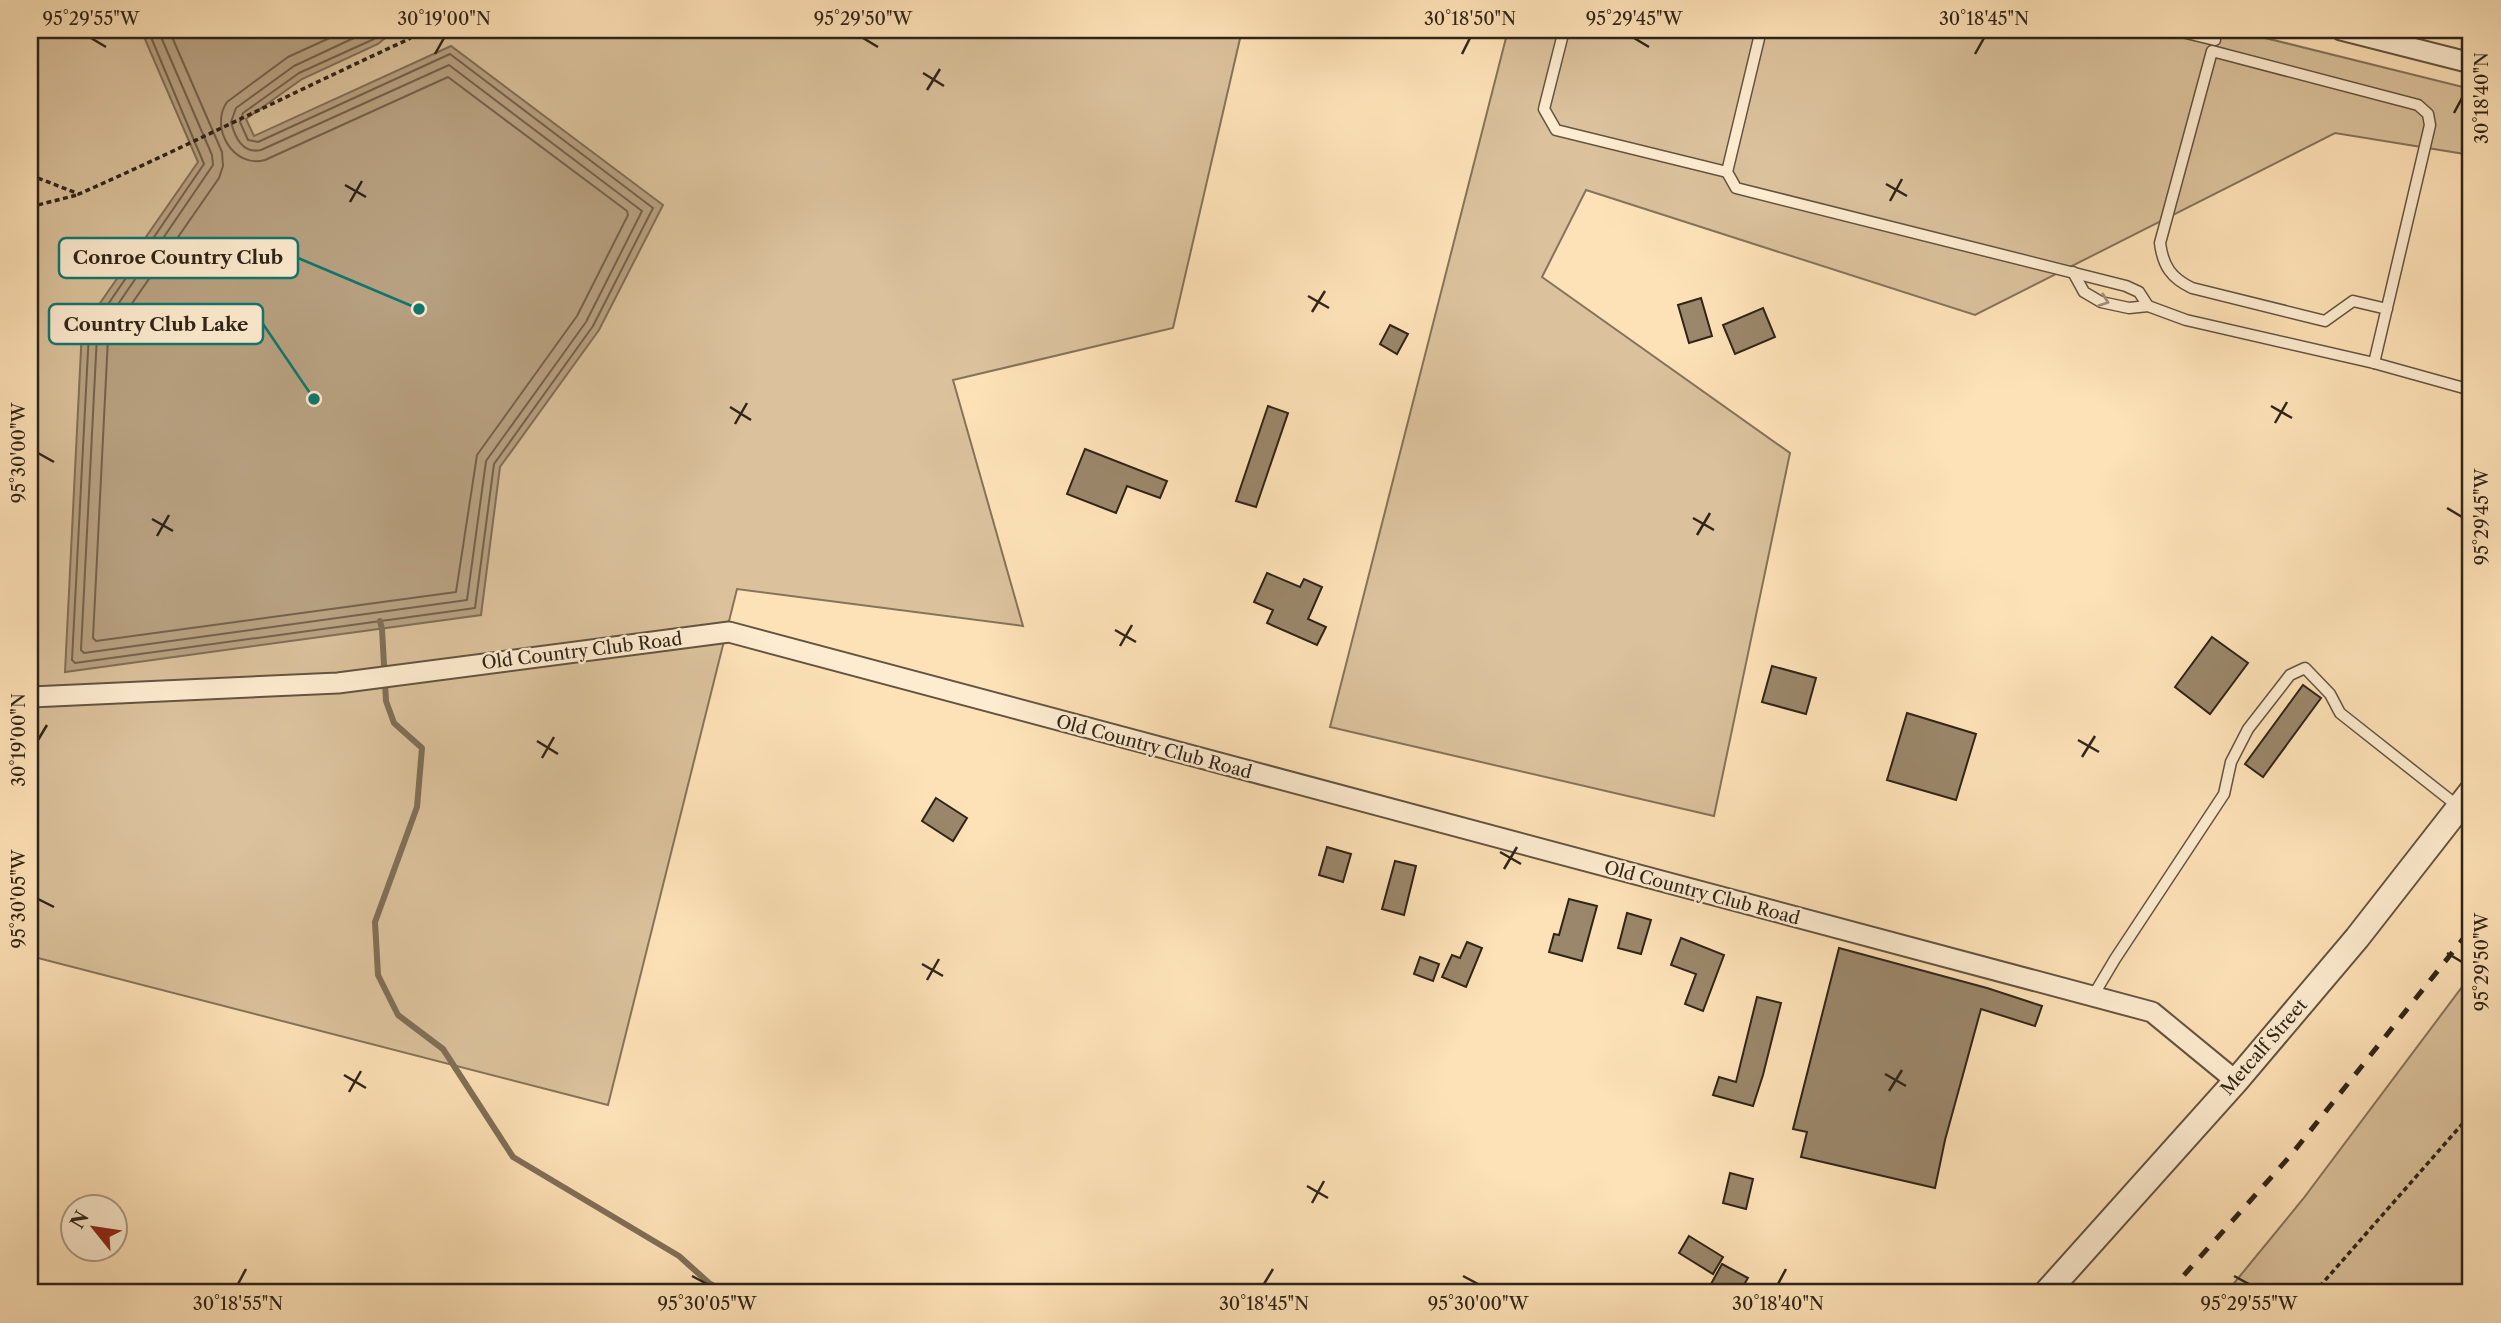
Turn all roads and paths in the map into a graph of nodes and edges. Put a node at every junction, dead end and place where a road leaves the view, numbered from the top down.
1 (420, 30) edge
2 (1564, 30) edge
3 (1761, 30) edge
4 (2174, 30) edge
5 (2341, 30) edge
6 (2216, 35) edge
7 (2212, 51) junction
8 (2471, 63) edge
9 (1727, 172) junction
10 (30, 175) edge
11 (79, 194) junction
12 (30, 207) edge
13 (2073, 272) junction
14 (2148, 306) junction
15 (2387, 309) junction
16 (2374, 363) junction
17 (2471, 390) edge
18 (31, 697) edge
19 (2465, 800) edge
20 (2093, 997) junction
21 (2236, 1081) junction
22 (2471, 1114) edge
23 (2058, 1289) edge
24 (2314, 1293) edge

1 - 11 path
2 - 9 lane
3 - 9 lane
4 - 6 lane
5 - 8 street
6 - 7 lane
7 - 15 lane
7 - 15 lane
9 - 13 lane
10 - 11 path
11 - 12 path
13 - 14 lane
13 -> 14 lane
14 - 16 lane
15 - 16 lane
16 - 17 lane
18 - 20 street, Old Country Club Road
19 - 20 lane
19 - 21 street, Metcalf Street
20 - 21 street, Old Country Club Road
21 - 23 street, Metcalf Street
22 - 24 path

